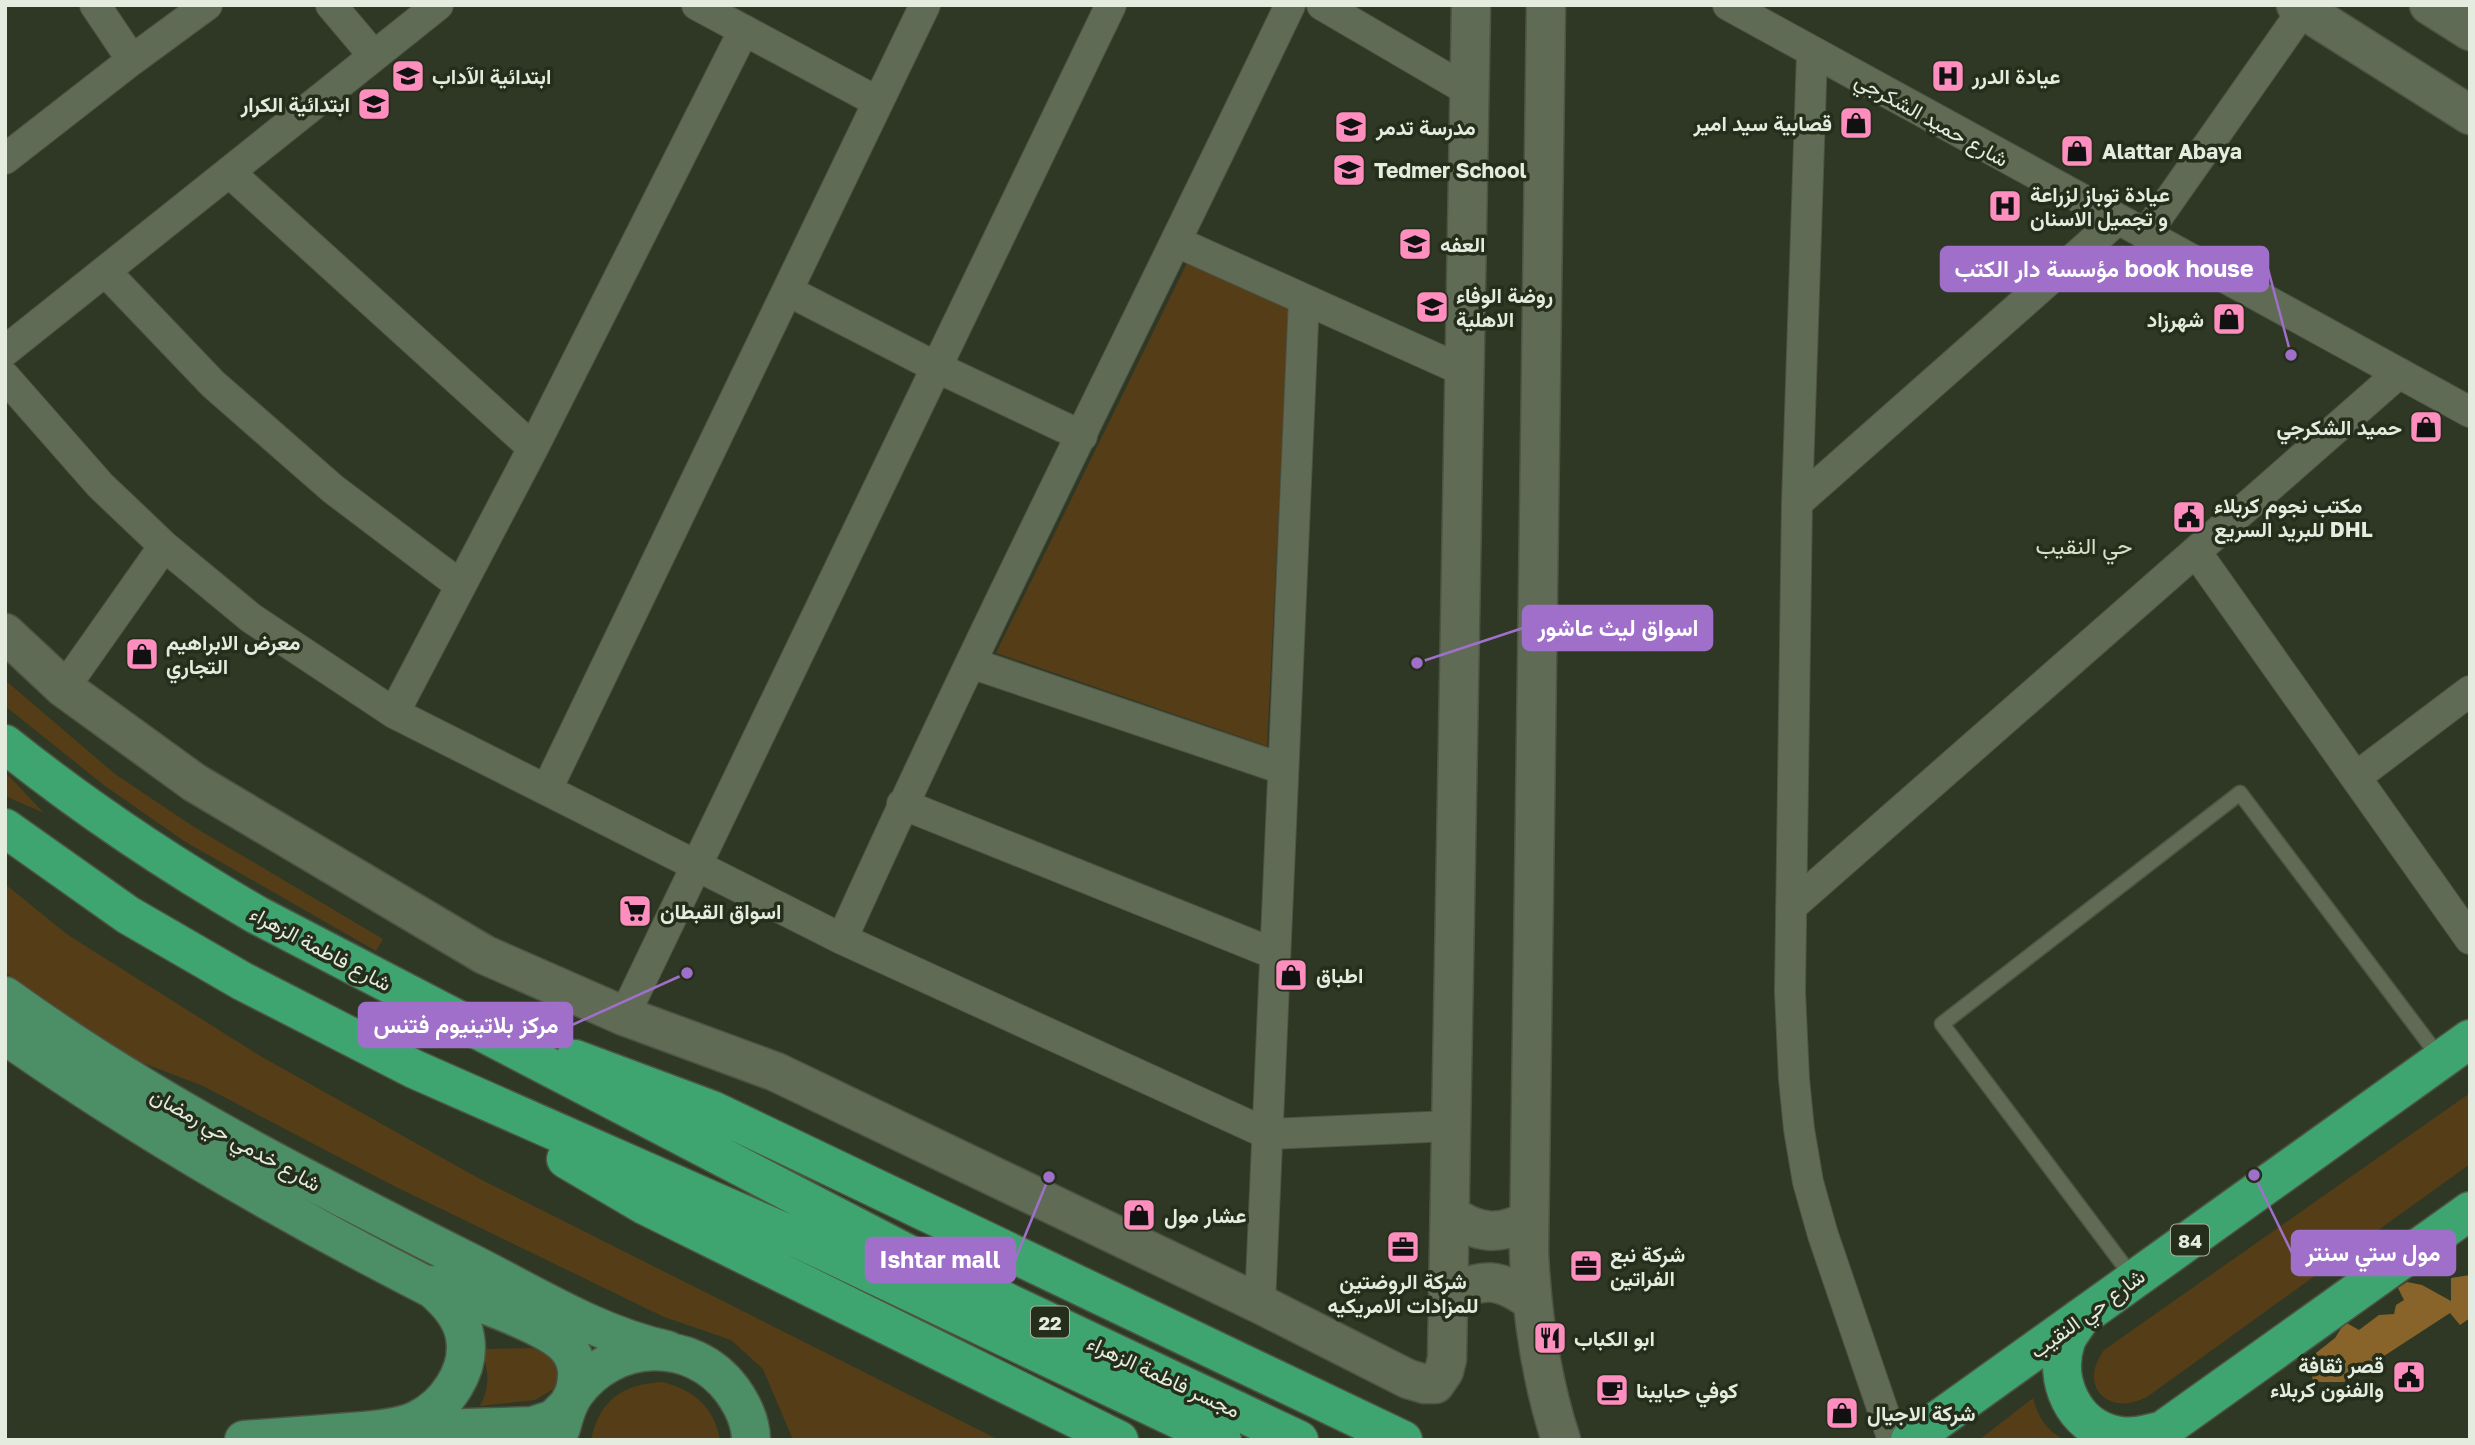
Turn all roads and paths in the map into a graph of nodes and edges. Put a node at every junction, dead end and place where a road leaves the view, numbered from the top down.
1 (95, 5) edge
2 (207, 5) edge
3 (331, 5) edge
4 (438, 5) edge
5 (697, 5) edge
6 (925, 5) edge
7 (1111, 5) edge
8 (1290, 5) edge
9 (1322, 5) edge
10 (1471, 5) edge
11 (1546, 5) edge
12 (1728, 5) edge
13 (2429, 5) edge
14 (2302, 7) edge
15 (744, 30) junction
16 (2470, 31) edge
17 (1812, 53) junction
18 (374, 56) junction
19 (132, 60) junction
20 (1469, 91) junction
21 (878, 102) junction
22 (2470, 115) edge
23 (5, 159) edge
24 (229, 172) junction
25 (2117, 220) junction
26 (2145, 234) junction
27 (1177, 242) junction
28 (105, 271) junction
29 (788, 291) junction
30 (1304, 299) junction
31 (5, 351) edge
32 (936, 367) junction
33 (1464, 371) junction
34 (2399, 373) junction
35 (5, 377) edge
36 (2470, 412) edge
37 (1082, 436) junction
38 (533, 448) junction
39 (1797, 503) junction
40 (164, 545) junction
41 (2196, 552) junction
42 (460, 585) junction
43 (5, 633) edge
44 (971, 663) junction
45 (64, 688) junction
46 (2470, 691) edge
47 (394, 713) junction
48 (5, 744) edge
49 (1283, 769) junction
50 (2356, 777) junction
51 (547, 789) junction
52 (902, 804) junction
53 (5, 828) edge
54 (697, 865) junction
55 (1791, 907) junction
56 (842, 939) junction
57 (2470, 939) edge
58 (1275, 954) junction
59 (5, 996) edge
60 (448, 1013) junction
61 (624, 1016) junction
62 (5, 1035) edge
63 (2456, 1049) edge
64 (414, 1069) junction
65 (1451, 1126) junction
66 (1268, 1133) junction
67 (2470, 1211) edge
68 (1450, 1214) junction
69 (795, 1217) junction
70 (1529, 1220) junction
71 (404, 1274) junction
72 (2134, 1279) junction
73 (1448, 1297) junction
74 (1531, 1301) junction
75 (1260, 1304) junction
76 (2080, 1318) junction
77 (667, 1350) junction
78 (567, 1413) edge
79 (364, 1431) junction
80 (2156, 1435) edge
81 (753, 1437) edge
82 (244, 1440) edge
83 (1119, 1440) edge
84 (1222, 1440) edge
85 (1299, 1440) edge
86 (1403, 1440) edge
87 (1562, 1440) edge
88 (1893, 1440) edge
89 (1910, 1440) edge

1 - 19 street
2 - 19 street
3 - 18 street
4 - 18 street
5 - 15 street
6 - 21 street
7 - 32 street
8 - 27 street
9 - 20 street
10 - 20 main road
11 - 70 main road
12 - 17 street, شارع حميد الشكرجي
13 - 16 main road
14 - 22 main road
14 - 26 street
15 - 21 street
15 - 38 street
17 - 25 street, شارع حميد الشكرجي
17 - 39 street
18 - 24 street
19 - 23 street
20 - 33 main road
21 - 29 street
24 - 28 street
24 - 38 street
25 - 26 street, شارع حميد الشكرجي
25 - 39 street
26 - 34 street, شارع حميد الشكرجي
27 - 30 street
27 - 37 street
28 - 31 street
28 - 42 street
29 - 32 street
29 - 51 street
30 - 33 street
30 - 49 street
32 - 37 street
32 - 54 street
33 - 65 main road
34 - 36 street, شارع حميد الشكرجي
34 - 41 street
35 - 40 street
37 - 44 street
38 - 42 street
39 - 55 street
40 - 45 street
40 - 47 street
41 - 50 street
41 - 55 street
42 - 47 street
43 - 45 main road
44 - 49 street
44 - 52 street
45 - 61 main road
46 - 50 street
47 - 51 street
48 - 60 highway, شارع فاطمة الزهراء / 22
49 - 58 street
50 - 57 street
51 - 54 street
52 - 56 street
52 - 58 street
53 - 64 highway, 22
54 - 56 street
54 - 61 street
55 - 88 street
56 - 66 street
58 - 66 street
59 - 77 main road, شارع خدمي حي رمضان
60 - 69 highway, شارع فاطمة الزهراء / 22
60 - 86 highway
61 - 75 main road
62 - 71 main road
63 - 72 highway, شارع حي النقيب / 84
63 - 72 lane
64 - 69 highway, 22
64 - 83 highway
65 - 66 street
65 - 68 main road
66 - 75 street
67 - 80 highway
68 - 70 main road
68 - 73 main road
69 - 84 highway, مجسر فاطمة الزهراء / 22
69 - 85 highway, مجسر فاطمة الزهراء / 22
70 - 74 main road
71 - 78 main road
71 - 79 main road
72 - 76 highway, شارع حي النقيب / 84
73 - 74 main road
73 - 75 main road
74 - 87 main road
76 - 80 highway
76 - 89 highway, شارع حي النقيب / 84
77 - 78 main road
77 - 81 main road, شارع خدمي حي رمضان
78 - 79 main road
79 - 82 main road

